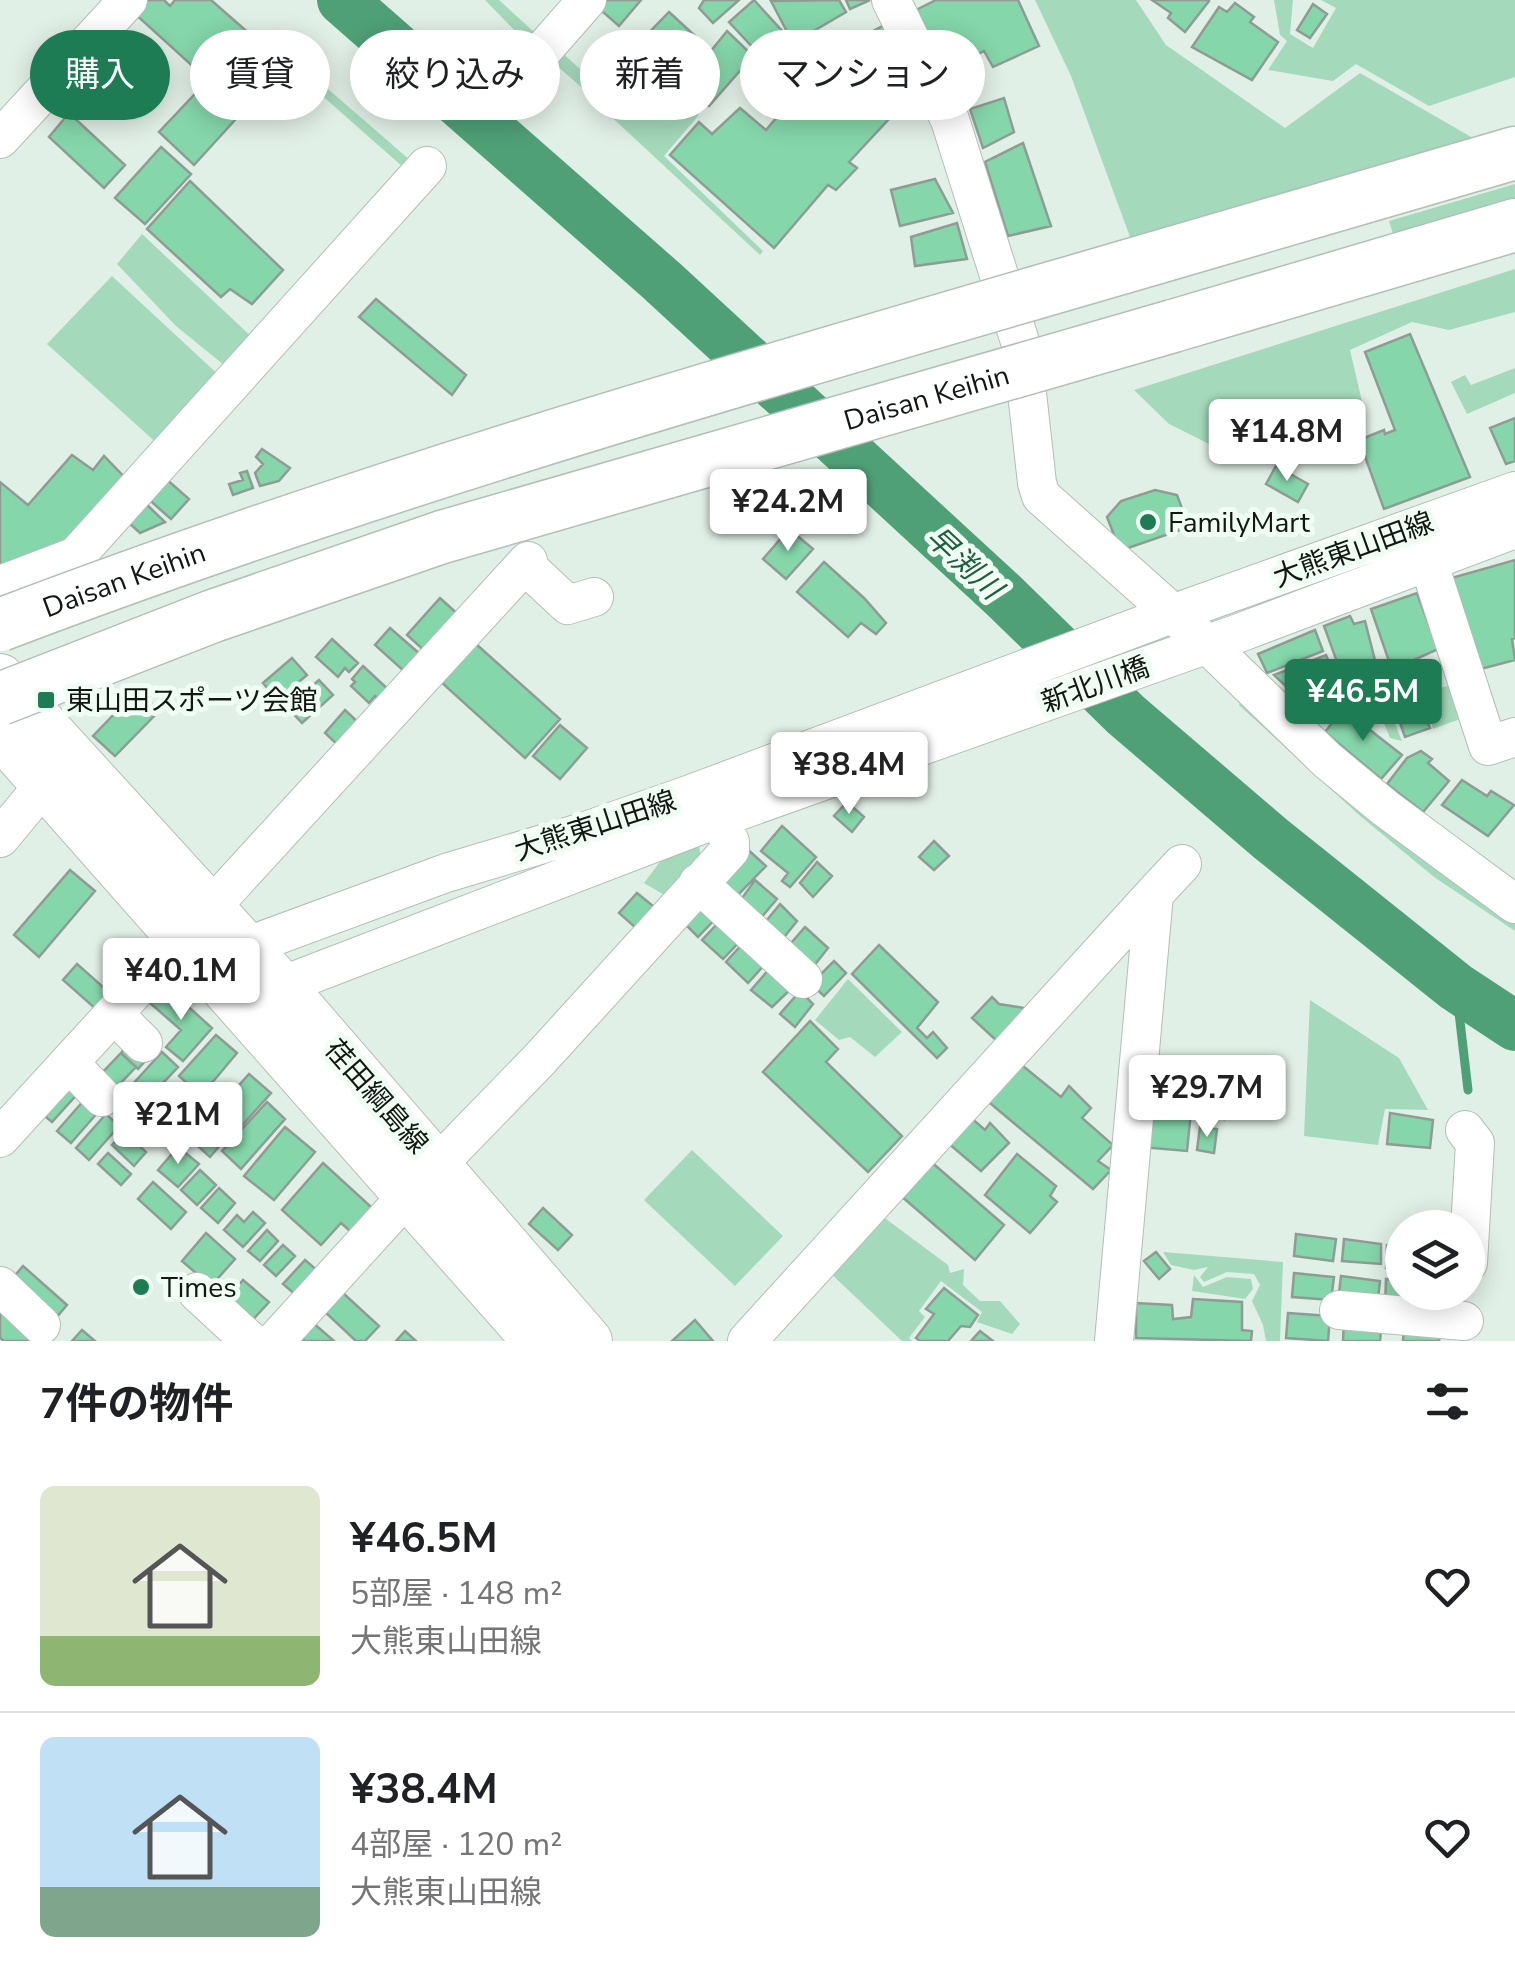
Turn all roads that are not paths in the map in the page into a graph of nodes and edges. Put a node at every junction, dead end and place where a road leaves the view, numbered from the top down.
1 (128, 0) edge
2 (587, 0) edge
3 (891, 0) edge
4 (560, 30) edge
5 (0, 139) edge
6 (1515, 153) edge
7 (427, 166) dead end
8 (1515, 225) edge
9 (1515, 491) edge
10 (1515, 529) edge
11 (1428, 562) junction
12 (0, 584) edge
13 (594, 597) dead end
14 (1172, 614) junction
15 (0, 624) edge
16 (1136, 629) joint
17 (1206, 643) junction
18 (1170, 657) joint
19 (0, 678) edge
20 (987, 682) joint
21 (1020, 711) joint
22 (1, 728) edge
23 (1515, 737) edge
24 (44, 785) junction
25 (719, 818) junction
26 (0, 838) edge
27 (1182, 864) dead end
28 (698, 882) junction
29 (1154, 894) junction
30 (1515, 904) edge
31 (195, 925) junction
32 (245, 947) junction
33 (804, 979) dead end
34 (281, 986) junction
35 (224, 988) junction
36 (114, 1014) junction
37 (143, 1043) dead end
38 (68, 1064) junction
39 (102, 1097) dead end
40 (1465, 1130) dead end
41 (0, 1138) edge
42 (422, 1181) junction
43 (1471, 1210) edge
44 (0, 1286) edge
45 (197, 1292) dead end
46 (1339, 1310) dead end
47 (1464, 1318) edge
48 (40, 1326) dead end
49 (272, 1340) edge
50 (537, 1341) edge
51 (588, 1341) edge
52 (747, 1341) edge
53 (1114, 1341) edge

1 - 5 street
2 - 4 street
3 - 14 street
6 - 15 highway, Daisan Keihin, bridge
7 - 12 street
8 - 22 highway, Daisan Keihin, bridge
9 - 14 street, 大熊東山田線
10 - 11 street, 大熊東山田線
11 - 17 street, 大熊東山田線
11 - 23 street
13 - 31 street
14 - 16 street, 大熊東山田線
14 - 17 street
16 - 20 street, 新北川橋
17 - 18 street, 大熊東山田線
17 - 30 street
18 - 21 street, 新北川橋
19 - 31 main road, 荏田綱島線
20 - 32 street, 大熊東山田線
21 - 25 street, 大熊東山田線
22 - 24 main road, 荏田綱島線
24 - 26 street
24 - 31 main road, 荏田綱島線
25 - 28 street
25 - 34 street, 大熊東山田線
27 - 29 street
28 - 33 street
28 - 42 street
29 - 52 street
29 - 53 street
31 - 32 main road, 荏田綱島線
31 - 35 main road, 荏田綱島線
31 - 36 street
32 - 34 main road, 荏田綱島線
32 - 35 street
34 - 35 street, 大熊東山田線
34 - 42 main road, 荏田綱島線
35 - 42 main road, 荏田綱島線
36 - 37 street
36 - 38 street
38 - 39 street
38 - 41 street
40 - 43 street
42 - 49 street
42 - 50 main road, 荏田綱島線
42 - 51 main road, 荏田綱島線
44 - 48 street
45 - 49 street
46 - 47 street

